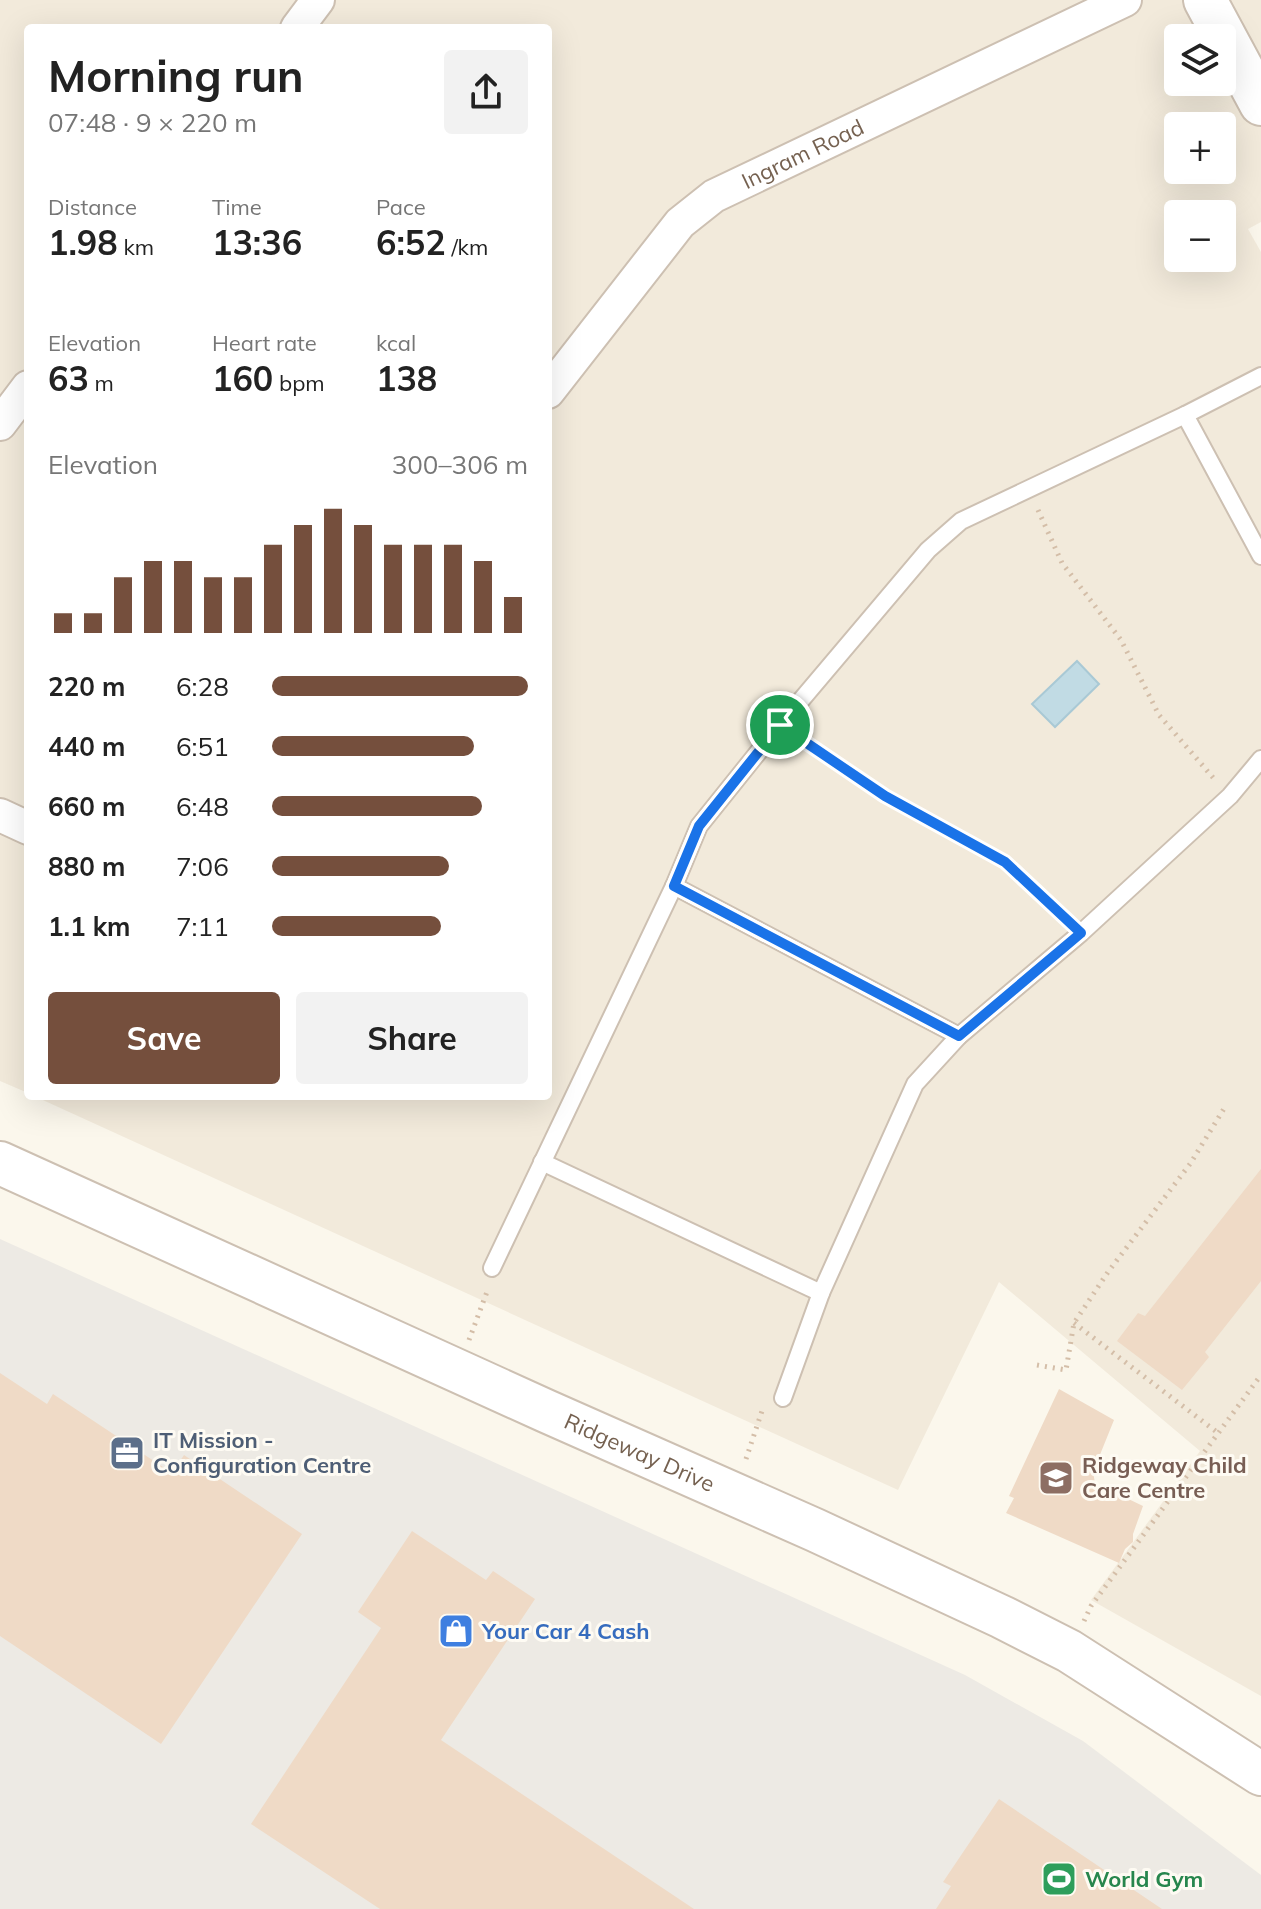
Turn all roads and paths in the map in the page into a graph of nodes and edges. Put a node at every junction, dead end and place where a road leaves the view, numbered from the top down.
1 (318, 0) edge
2 (1125, 0) edge
3 (1205, 0) edge
4 (300, 24) edge
5 (1261, 104) edge
6 (1261, 376) edge
7 (552, 387) edge
8 (24, 392) edge
9 (1185, 415) junction
10 (0, 424) edge
11 (1027, 488) junction
12 (1261, 556) edge
13 (780, 725) junction
14 (1261, 759) edge
15 (1230, 796) junction
16 (0, 815) edge
17 (24, 826) edge
18 (674, 886) junction
19 (1081, 933) junction
20 (959, 1036) junction
21 (1225, 1107) dead end
22 (542, 1162) junction
23 (0, 1163) edge
24 (492, 1268) joint
25 (821, 1293) junction
26 (1074, 1323) junction
27 (1037, 1365) dead end
28 (458, 1371) junction
29 (1261, 1375) edge
30 (783, 1398) joint
31 (1218, 1433) junction
32 (736, 1495) junction
33 (1069, 1651) junction
34 (1261, 1774) edge

1 - 4 street
2 - 7 street, Ingram Road
3 - 5 street
6 - 9 lane
8 - 10 street
9 - 11 lane
9 - 12 lane
11 - 13 lane
11 - 15 path
13 - 18 lane
13 - 19 path
14 - 15 lane
15 - 19 lane
16 - 17 street
18 - 20 lane
18 - 22 lane
19 - 20 lane
20 - 25 lane
21 - 26 path
22 - 24 lane
22 - 25 lane
23 - 28 street, Ridgeway Drive
24 - 28 path
25 - 30 lane
26 - 27 path
26 - 31 path
28 - 32 street, Ridgeway Drive
29 - 31 path
30 - 32 path
31 - 33 path
32 - 33 street, Ridgeway Drive
33 - 34 street, Ridgeway Drive

